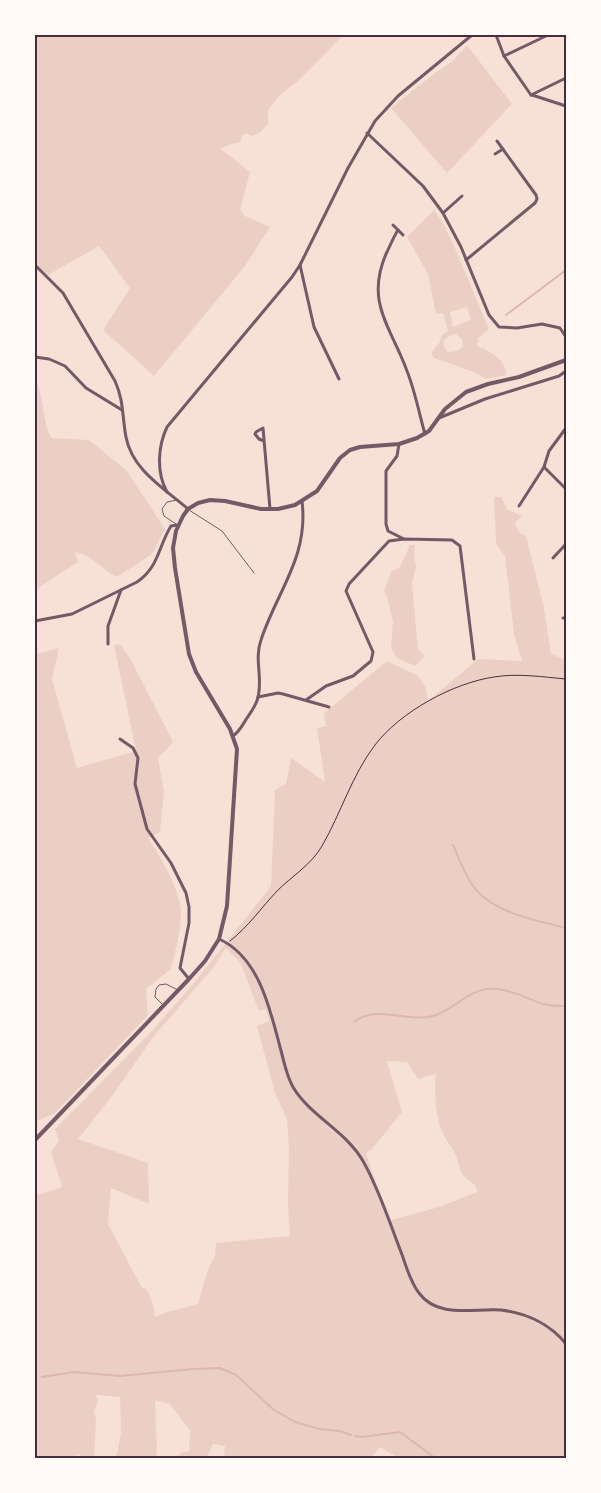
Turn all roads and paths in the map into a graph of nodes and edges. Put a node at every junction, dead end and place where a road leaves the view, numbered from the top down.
1 (472, 35) edge
2 (496, 35) edge
3 (548, 35) edge
4 (504, 56) junction
5 (566, 78) edge
6 (532, 95) junction
7 (566, 106) edge
8 (368, 133) junction
9 (497, 141) dead end
10 (503, 149) junction
11 (495, 154) dead end
12 (462, 196) dead end
13 (443, 213) junction
14 (393, 225) dead end
15 (398, 230) junction
16 (403, 236) dead end
17 (466, 260) junction
18 (300, 264) junction
19 (35, 265) edge
20 (566, 337) edge
21 (35, 356) edge
22 (566, 360) edge
23 (566, 370) edge
24 (339, 379) dead end
25 (123, 410) junction
26 (438, 418) junction
27 (566, 428) edge
28 (425, 434) junction
29 (264, 441) dead end
30 (399, 444) junction
31 (544, 467) junction
32 (566, 489) edge
33 (167, 492) junction
34 (177, 500) junction
35 (302, 501) junction
36 (519, 506) dead end
37 (188, 509) junction
38 (270, 509) junction
39 (178, 525) junction
40 (404, 539) junction
41 (566, 544) edge
42 (553, 558) dead end
43 (254, 573) dead end
44 (121, 590) junction
45 (35, 621) edge
46 (108, 644) dead end
47 (474, 659) dead end
48 (566, 679) edge
49 (258, 697) junction
50 (306, 700) junction
51 (329, 707) dead end
52 (233, 736) junction
53 (120, 738) dead end
54 (219, 939) junction
55 (227, 942) junction
56 (188, 980) junction
57 (178, 990) junction
58 (164, 1006) junction
59 (35, 1140) edge
60 (566, 1344) edge

1 - 8 street
2 - 4 street
3 - 4 street
4 - 6 street
5 - 6 street
6 - 7 street
8 - 13 street
8 - 18 street
9 - 10 street
10 - 11 street
10 - 17 street
12 - 13 street
13 - 17 street
14 - 15 street
15 - 16 street
15 - 28 street
17 - 20 street
18 - 24 street
18 - 33 street
19 - 25 street
21 - 25 street
22 - 26 street
23 - 26 street
25 - 33 street
26 - 28 street
27 - 31 street
28 - 30 street
29 - 38 street
30 - 35 street
30 - 40 street
31 - 32 street
31 - 36 street
33 - 34 street
34 - 37 street
34 - 39 lane
35 - 38 street
35 - 49 street
37 - 38 street
37 - 39 street
37 - 43 lane
39 - 44 street
39 - 52 street
40 - 47 street
40 - 50 street
41 - 42 street
44 - 45 street
44 - 46 street
48 - 55 path
49 - 50 street
49 - 52 street
50 - 51 street
52 - 54 street
53 - 56 street
54 - 55 street
54 - 56 street
55 - 60 street
56 - 57 street
57 - 58 street
57 - 58 lane
58 - 59 street

